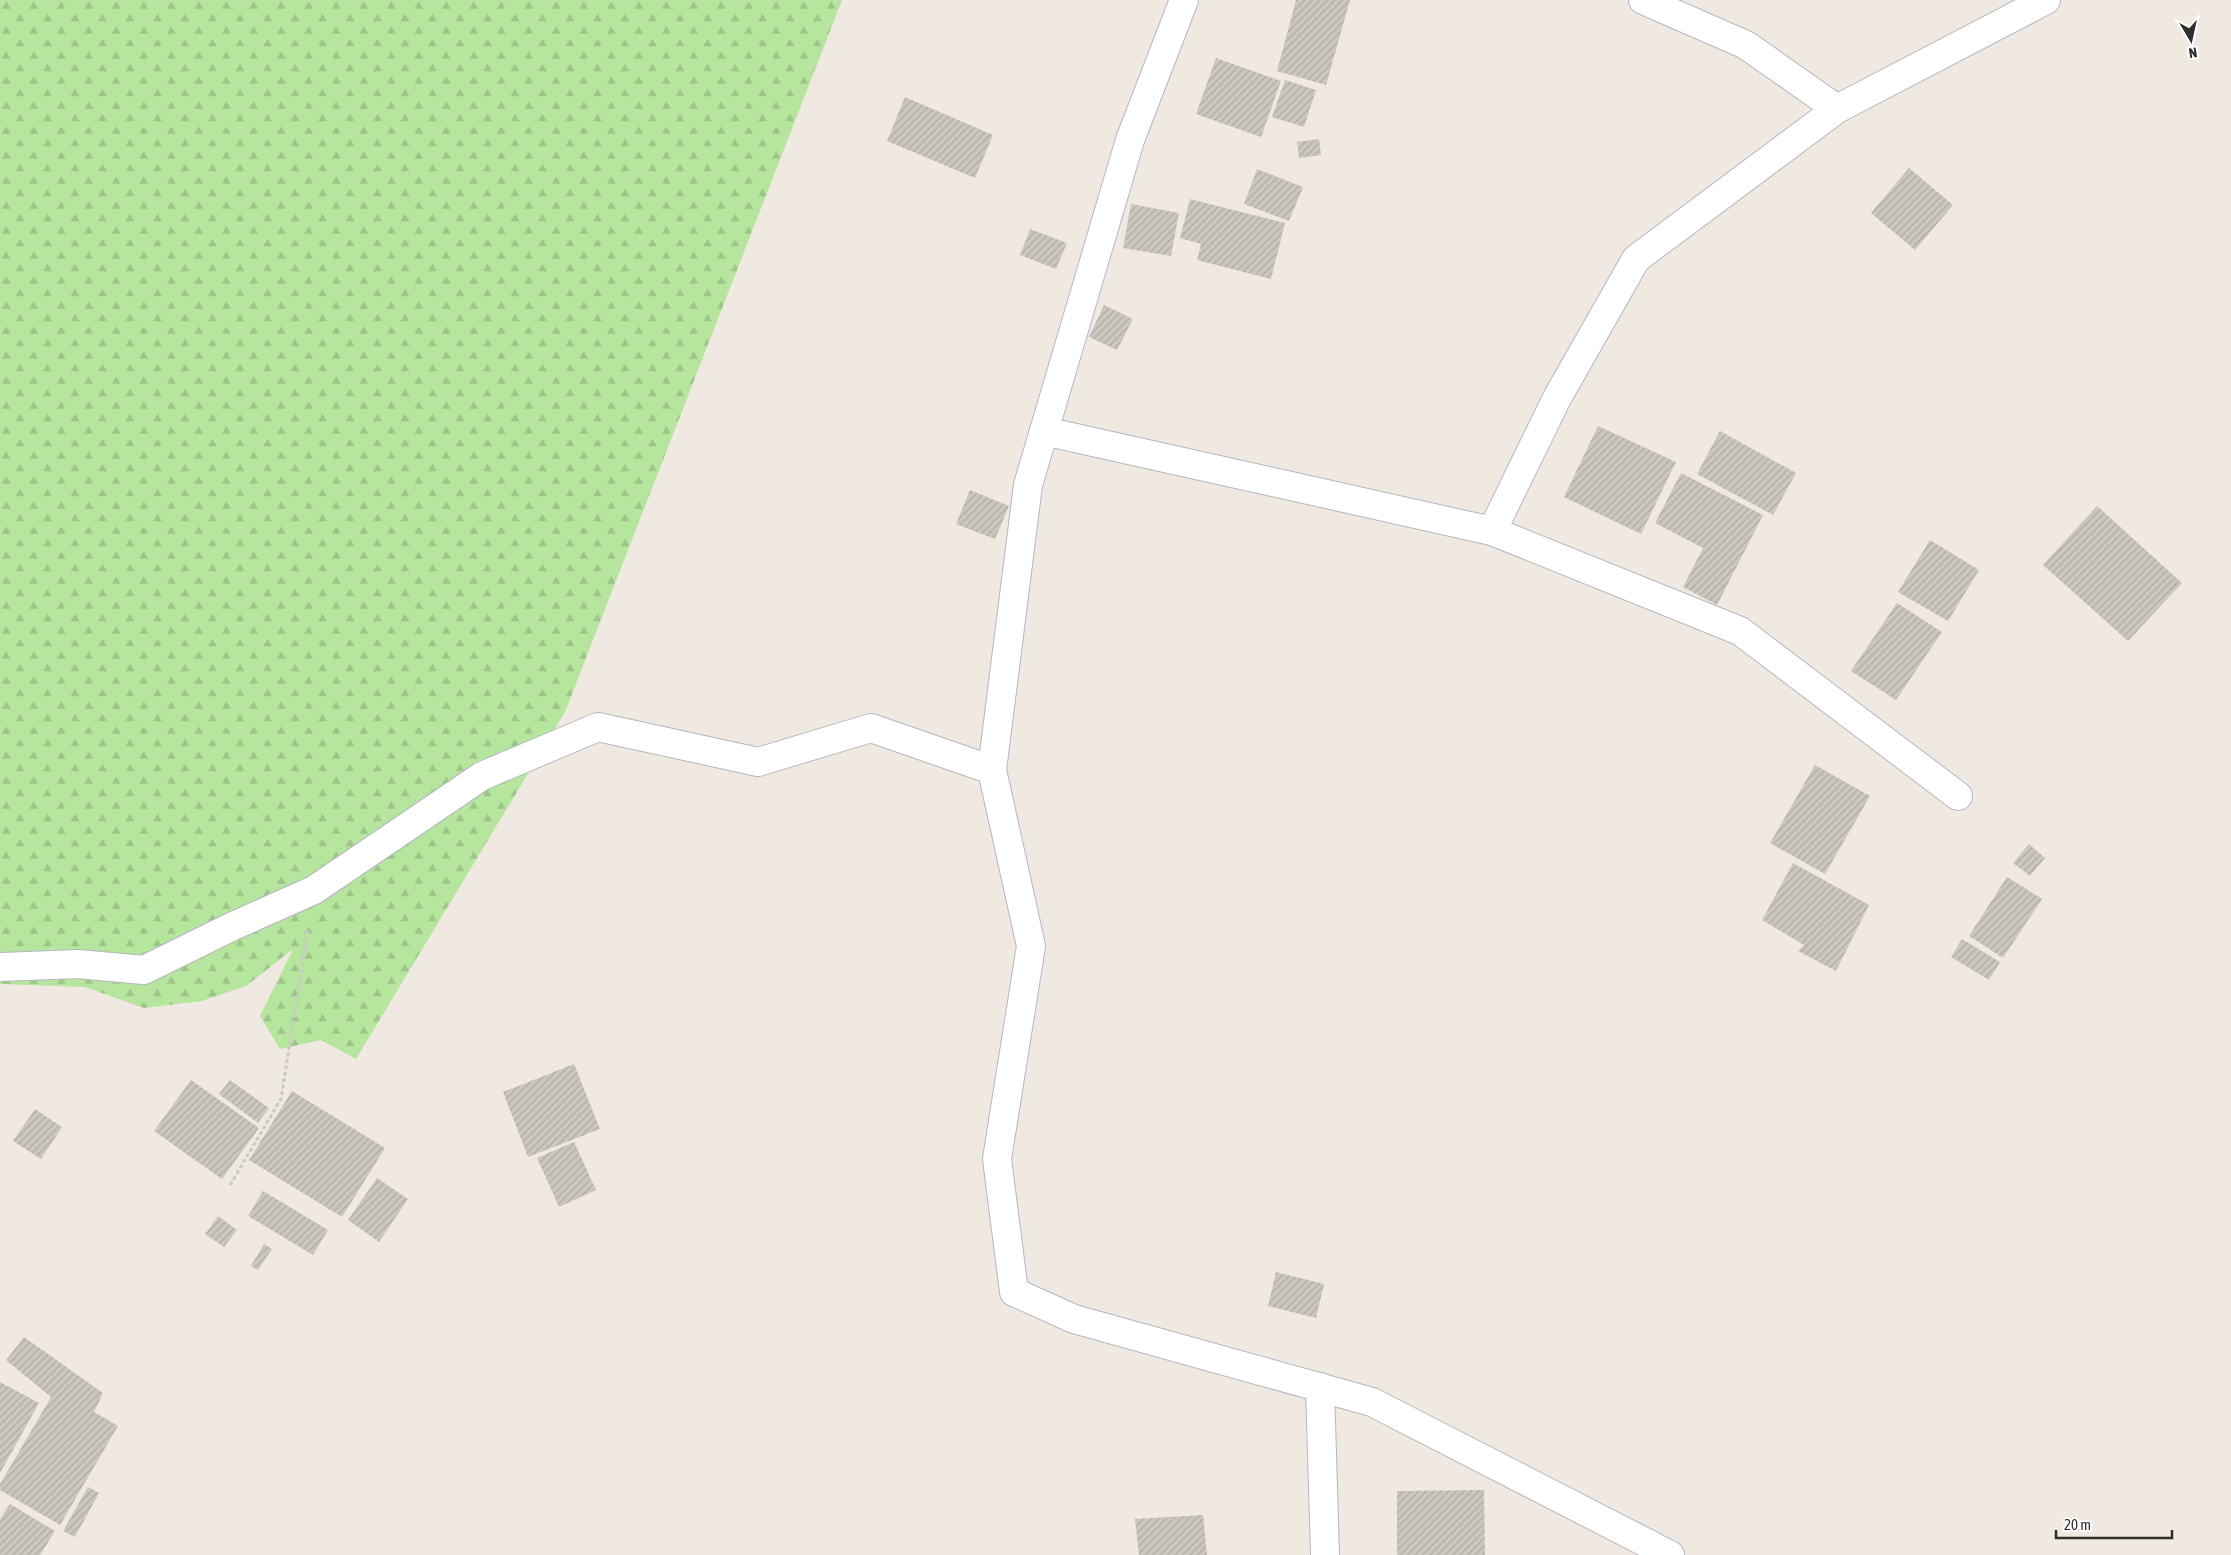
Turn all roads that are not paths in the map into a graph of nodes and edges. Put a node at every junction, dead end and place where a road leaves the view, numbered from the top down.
1 (1184, 0) edge
2 (1644, 0) edge
3 (2046, 0) edge
4 (1837, 109) junction
5 (1044, 430) junction
6 (1492, 531) junction
7 (992, 770) junction
8 (1958, 796) dead end
9 (0, 967) edge
10 (1320, 1387) junction
11 (1325, 1555) edge
12 (1670, 1555) edge

1 - 5 street
2 - 4 street
3 - 4 street
4 - 6 street
5 - 6 street
5 - 7 street
6 - 8 street
7 - 9 street
7 - 10 street
10 - 11 street
10 - 12 street

